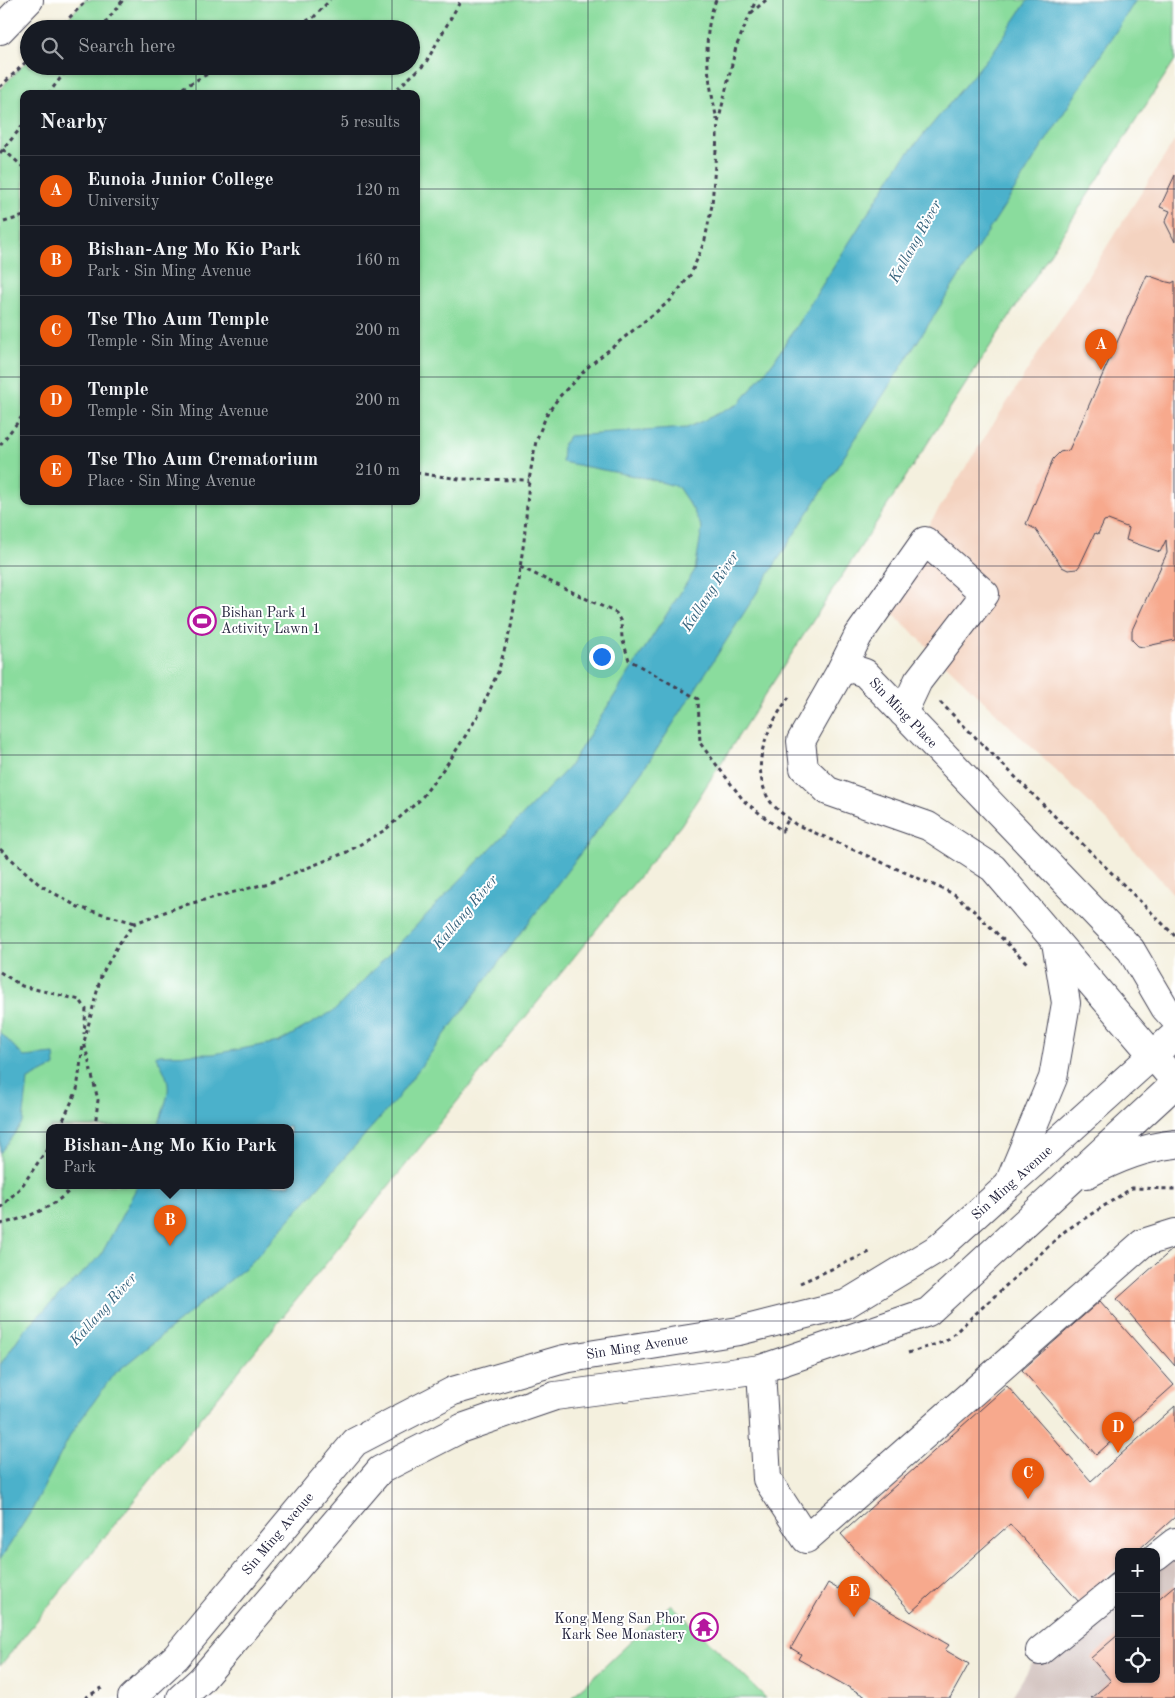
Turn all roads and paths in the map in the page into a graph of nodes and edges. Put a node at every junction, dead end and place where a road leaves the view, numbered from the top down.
1 (29, 0) edge
2 (87, 0) edge
3 (123, 0) edge
4 (330, 0) edge
5 (461, 0) edge
6 (716, 0) edge
7 (756, 0) edge
8 (766, 0) edge
9 (749, 14) junction
10 (67, 20) edge
11 (107, 20) edge
12 (308, 20) edge
13 (0, 30) edge
14 (20, 67) edge
15 (420, 68) edge
16 (63, 75) edge
17 (206, 75) edge
18 (413, 75) edge
19 (0, 88) edge
20 (51, 90) edge
21 (181, 90) edge
22 (396, 90) edge
23 (718, 123) junction
24 (20, 129) edge
25 (4, 149) junction
26 (0, 153) edge
27 (20, 164) edge
28 (20, 217) edge
29 (4, 222) dead end
30 (20, 419) edge
31 (0, 444) edge
32 (420, 474) edge
33 (529, 480) junction
34 (520, 567) junction
35 (839, 674) junction
36 (903, 712) junction
37 (789, 818) dead end
38 (0, 850) edge
39 (135, 923) junction
40 (1056, 942) junction
41 (0, 972) edge
42 (1175, 1019) edge
43 (1175, 1035) edge
44 (84, 1042) junction
45 (1152, 1055) junction
46 (1175, 1083) edge
47 (61, 1124) edge
48 (95, 1124) edge
49 (1175, 1144) edge
50 (46, 1151) edge
51 (1175, 1188) edge
52 (70, 1189) edge
53 (1006, 1189) junction
54 (1058, 1190) junction
55 (0, 1208) edge
56 (0, 1224) edge
57 (1175, 1233) edge
58 (899, 1356) dead end
59 (761, 1369) junction
60 (1175, 1542) edge
61 (1160, 1554) edge
62 (1115, 1591) edge
63 (1040, 1651) dead end
64 (132, 1698) edge
65 (181, 1698) edge

1 - 13 main road
2 - 10 path
3 - 11 path
4 - 12 path
5 - 15 path
6 - 23 path
7 - 9 path
8 - 9 path
9 - 23 path
14 - 19 path
16 - 20 path
17 - 21 path
18 - 22 path
23 - 33 path
24 - 25 path
25 - 26 path
25 - 27 path
28 - 29 path
30 - 31 path
32 - 33 path
33 - 34 path
34 - 37 path
34 - 39 path
35 - 36 main road, Sin Ming Place
35 - 36 main road
35 - 40 main road
36 - 42 main road, Sin Ming Place
38 - 39 path
39 - 44 path
40 - 45 main road
40 - 53 main road
41 - 44 path
43 - 45 main road, Sin Ming Avenue
44 - 47 path
44 - 48 path
45 - 46 main road
45 - 53 main road, Sin Ming Avenue
46 - 54 main road
49 - 54 main road
50 - 55 path
51 - 58 path
52 - 56 path
53 - 64 main road, Sin Ming Avenue
54 - 59 main road
57 - 59 main road
59 - 65 main road
60 - 61 main road
62 - 63 main road

